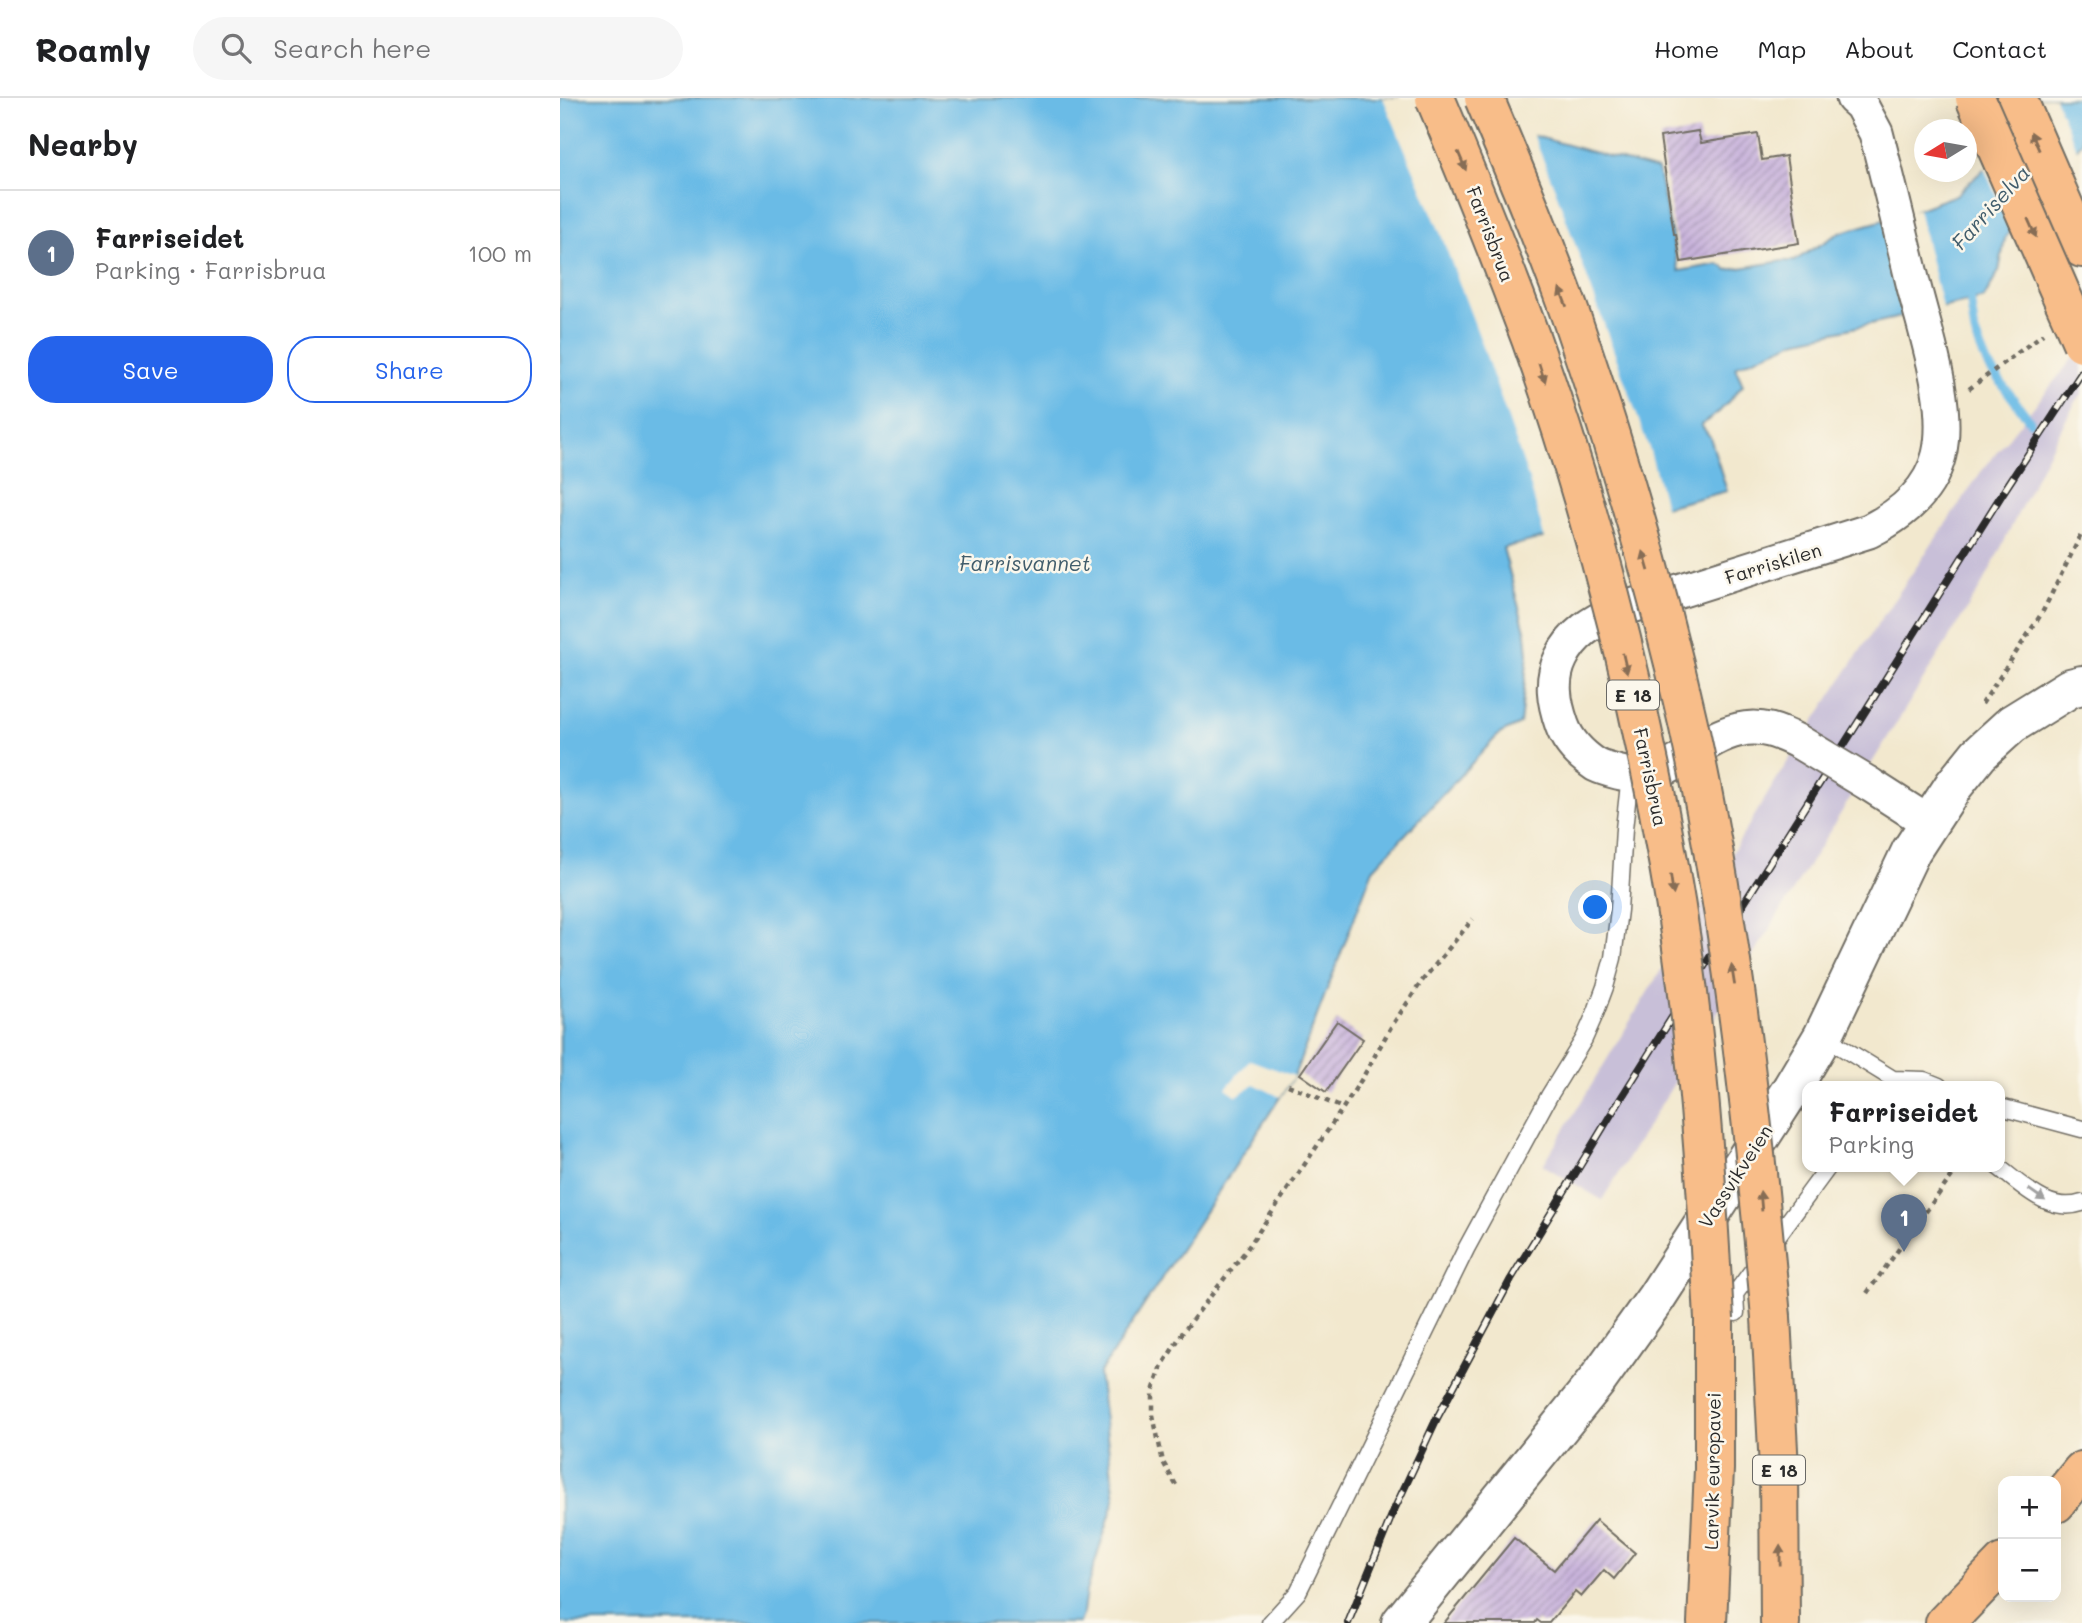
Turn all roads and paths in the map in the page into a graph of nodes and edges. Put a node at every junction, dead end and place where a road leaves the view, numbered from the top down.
1 (1435, 98) edge
2 (1485, 98) edge
3 (1853, 98) edge
4 (1975, 98) edge
5 (2017, 98) edge
6 (2082, 248) edge
7 (2082, 342) edge
8 (2001, 365) dead end
9 (1981, 382) dead end
10 (2082, 533) edge
11 (2078, 682) edge
12 (1979, 707) dead end
13 (1630, 775) junction
14 (1928, 822) junction
15 (1473, 919) dead end
16 (1823, 1036) junction
17 (1890, 1081) edge
18 (1288, 1086) dead end
19 (1343, 1108) junction
20 (2005, 1108) edge
21 (2082, 1129) edge
22 (1825, 1172) edge
23 (1955, 1172) edge
24 (2005, 1172) edge
25 (2082, 1203) edge
26 (1867, 1293) dead end
27 (1741, 1317) junction
28 (2082, 1471) edge
29 (1176, 1485) dead end
30 (2061, 1497) edge
31 (1998, 1568) edge
32 (1270, 1623) edge
33 (1401, 1623) edge
34 (1707, 1623) edge
35 (1780, 1623) edge
36 (1945, 1623) edge

1 -> 27 highway, Farrisbrua / E 18, bridge
27 -> 2 highway, E 18, bridge
3 - 13 street, Farriskilen
4 -> 7 highway, bridge
6 -> 5 highway
8 - 9 path
10 - 12 path
11 - 14 street, Vassvikveien
13 - 14 street, Farriskilen, bridge
13 - 32 lane
14 - 16 street, Vassvikveien
15 - 19 path
16 - 17 lane
16 - 33 street, Vassvikveien
18 - 19 path
19 - 29 path
20 - 21 lane
22 - 27 lane
23 - 26 path
24 -> 25 lane
27 - 34 highway, Larvik europavei / E 18
35 -> 27 highway, E 18
28 - 30 highway
31 - 36 highway

